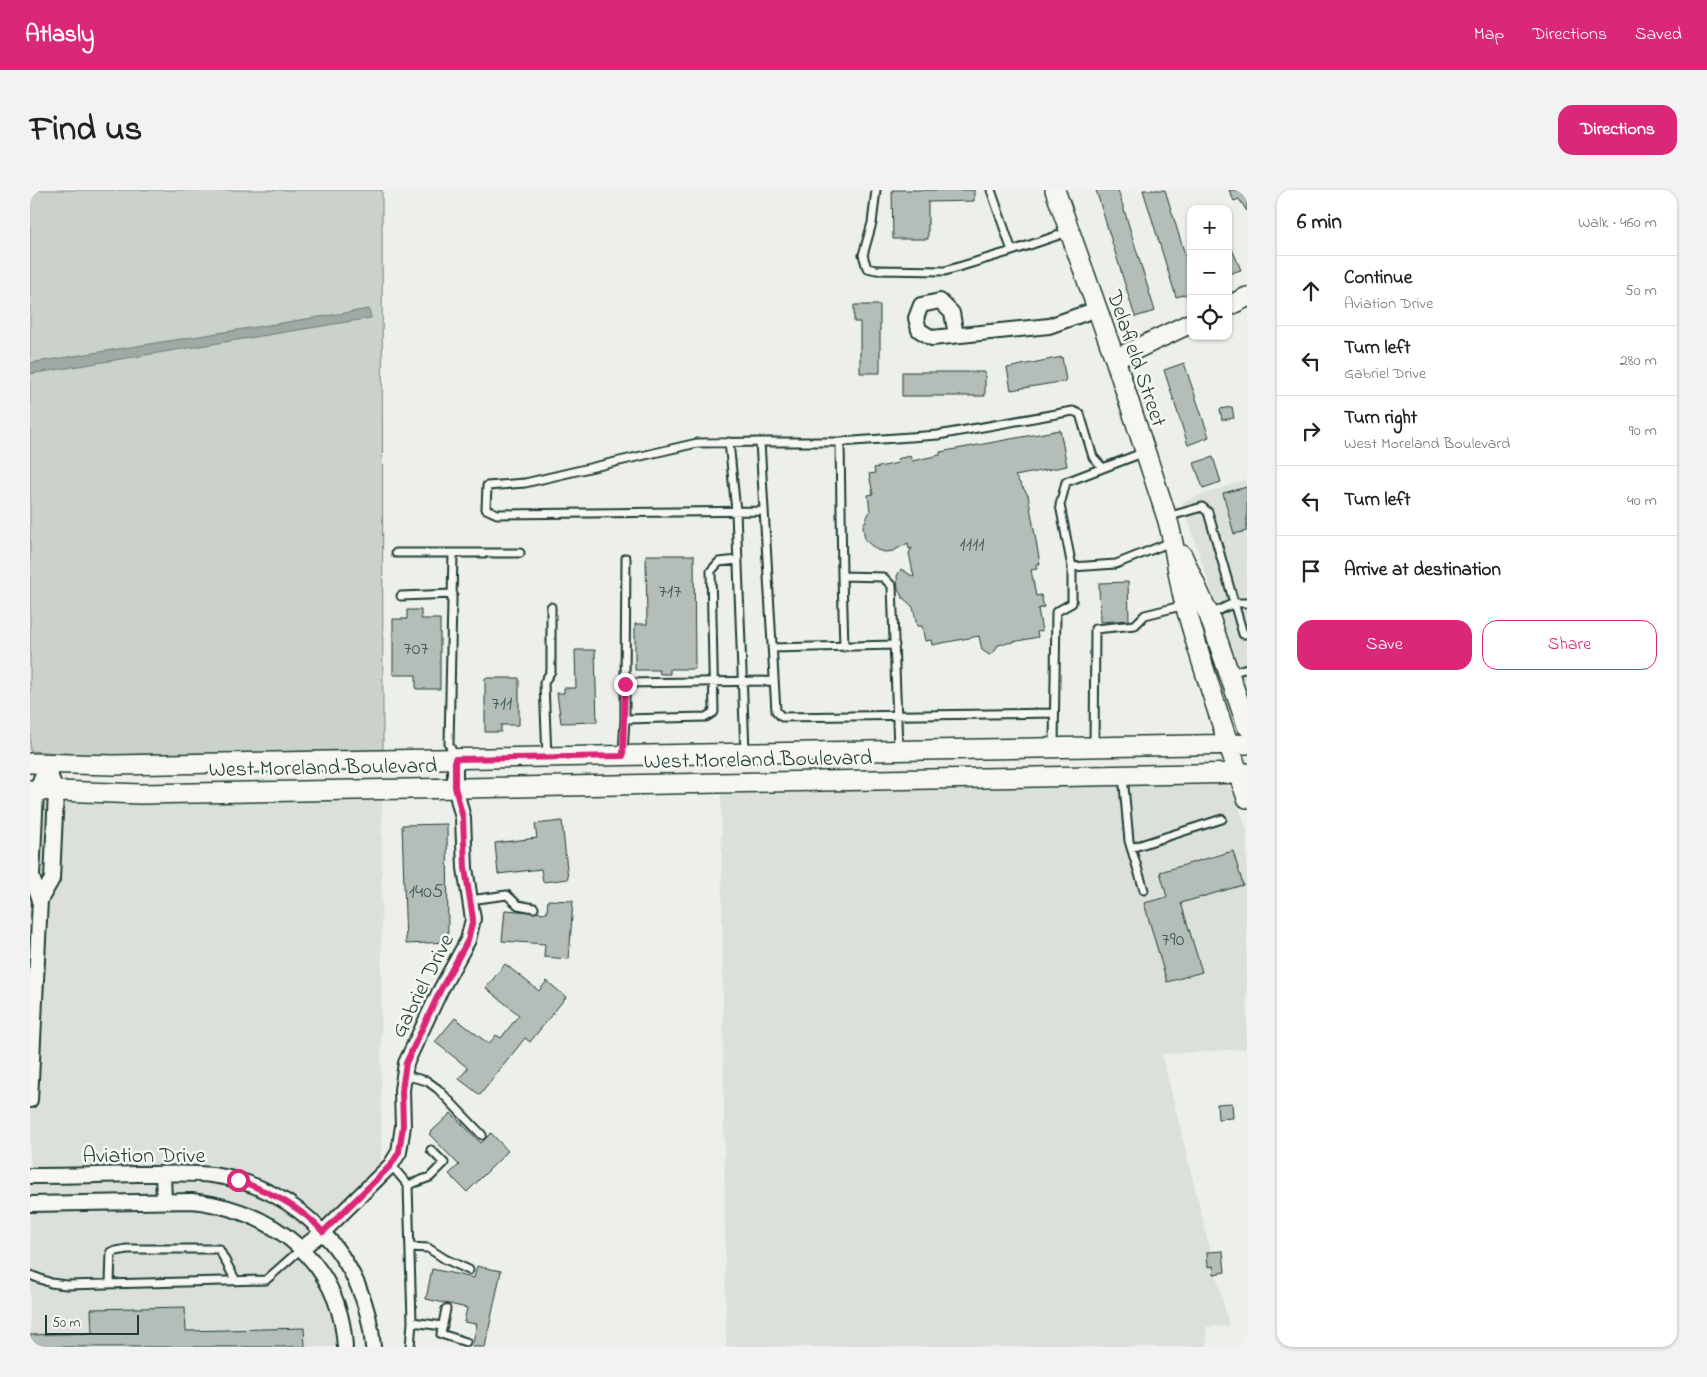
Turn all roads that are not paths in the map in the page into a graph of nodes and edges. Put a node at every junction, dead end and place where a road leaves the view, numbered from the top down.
1 (876, 190) edge
2 (991, 190) edge
3 (1055, 190) edge
4 (1070, 232) junction
5 (1012, 251) junction
6 (1247, 298) edge
7 (1232, 304) edge
8 (1097, 310) junction
9 (1187, 325) edge
10 (956, 335) dead end
11 (1115, 359) junction
12 (729, 442) junction
13 (760, 442) junction
14 (840, 442) junction
15 (1145, 452) junction
16 (1102, 467) junction
17 (736, 511) junction
18 (764, 511) junction
19 (1167, 518) junction
20 (1174, 541) junction
21 (396, 553) dead end
22 (453, 553) junction
23 (520, 553) dead end
24 (626, 558) dead end
25 (738, 560) junction
26 (1072, 567) junction
27 (842, 576) junction
28 (453, 594) junction
29 (401, 596) dead end
30 (1234, 603) junction
31 (1247, 603) edge
32 (551, 607) dead end
33 (1188, 614) junction
34 (1209, 615) junction
35 (1247, 634) edge
36 (895, 645) junction
37 (844, 647) junction
38 (772, 648) junction
39 (1247, 668) edge
40 (1229, 674) junction
41 (774, 681) junction
42 (1208, 682) junction
43 (713, 683) junction
44 (742, 683) junction
45 (625, 684) junction
46 (1054, 713) junction
47 (898, 715) junction
48 (625, 718) junction
49 (1247, 726) edge
50 (1247, 744) edge
51 (1228, 745) junction
52 (1094, 747) junction
53 (1122, 747) junction
54 (1054, 748) junction
55 (898, 751) junction
56 (745, 755) junction
57 (618, 756) junction
58 (547, 757) junction
59 (455, 759) junction
60 (38, 763) edge
61 (196, 764) junction
62 (1243, 773) edge
63 (1123, 775) junction
64 (1054, 776) junction
65 (898, 780) junction
66 (746, 783) junction
67 (614, 784) junction
68 (455, 787) junction
69 (33, 791) edge
70 (56, 792) junction
71 (196, 792) junction
72 (1247, 798) edge
73 (1222, 819) dead end
74 (1131, 848) junction
75 (1144, 890) dead end
76 (35, 898) edge
77 (470, 900) junction
78 (534, 908) dead end
79 (404, 1075) junction
80 (30, 1100) edge
81 (482, 1135) dead end
82 (431, 1150) dead end
83 (391, 1165) junction
84 (163, 1174) junction
85 (30, 1176) edge
86 (408, 1185) junction
87 (164, 1201) junction
88 (30, 1204) edge
89 (323, 1232) junction
90 (410, 1247) junction
91 (302, 1249) junction
92 (469, 1270) dead end
93 (30, 1275) edge
94 (236, 1281) junction
95 (110, 1284) junction
96 (446, 1308) dead end
97 (412, 1322) junction
98 (443, 1326) junction
99 (466, 1342) dead end
100 (345, 1347) edge
101 (372, 1347) edge
102 (410, 1347) edge

1 - 5 lane
2 - 5 lane
3 - 4 street, Delafield Street
4 - 5 lane
4 - 8 street, Delafield Street
6 - 7 street
8 - 10 street
8 - 11 street, Delafield Street
9 - 11 street
11 - 15 street, Delafield Street
12 - 13 lane
12 - 17 lane
12 - 17 lane
13 - 14 lane
13 - 18 lane
14 - 16 lane
14 - 27 lane
15 - 16 lane
15 - 19 street, Delafield Street
16 - 26 lane
17 - 18 lane
17 - 25 lane
18 - 38 lane
19 - 20 street, Delafield Street
19 - 30 lane
20 - 26 lane
20 - 33 street, Delafield Street
20 - 34 street, Delafield Street
21 - 22 lane
22 - 23 lane
22 - 28 lane
24 - 45 lane
25 - 43 lane
25 - 44 lane
26 - 46 lane
27 - 36 lane
27 - 37 lane
28 - 29 lane
28 - 59 lane
30 - 31 lane
30 - 34 lane
30 - 35 lane
32 - 58 lane
33 - 34 street
33 - 42 street, Delafield Street
33 - 52 lane
34 - 40 street, Delafield Street
36 - 37 lane
36 - 47 lane
37 - 38 lane
38 - 41 lane
39 - 40 lane
40 - 42 street
40 - 49 street, Delafield Street
41 - 44 lane
41 - 47 lane
42 - 51 street, Delafield Street
43 - 44 lane
43 - 45 lane
43 - 48 lane
44 - 56 lane
45 - 48 lane
46 - 47 lane
46 - 54 lane
47 - 55 lane
48 - 57 lane
50 - 51 street, West Moreland Boulevard
51 - 53 street, West Moreland Boulevard
51 - 62 street, Delafield Street
52 - 53 street, West Moreland Boulevard
52 - 54 street, West Moreland Boulevard
53 - 63 street
54 - 55 street, West Moreland Boulevard
54 - 64 street
55 - 56 street, West Moreland Boulevard
55 - 65 street
56 - 57 street, West Moreland Boulevard
56 - 66 street
57 - 58 street, West Moreland Boulevard
57 - 67 street
58 - 59 street, West Moreland Boulevard
59 - 61 street, West Moreland Boulevard
59 - 68 street, Gabriel Drive
60 - 61 street, West Moreland Boulevard
60 - 69 street
60 - 70 street
61 - 71 street
62 - 63 street, West Moreland Boulevard
62 - 72 street, Delafield Street
63 - 64 street, West Moreland Boulevard
63 - 74 lane
64 - 65 street, West Moreland Boulevard
65 - 66 street, West Moreland Boulevard
66 - 67 street, West Moreland Boulevard
67 - 68 street, West Moreland Boulevard
68 - 71 street, West Moreland Boulevard
68 - 77 street, Gabriel Drive
69 - 70 street, West Moreland Boulevard
69 - 76 street
70 - 71 street, West Moreland Boulevard
70 - 76 street
73 - 74 lane
74 - 75 lane
76 - 80 street
77 - 78 lane
77 - 79 street, Gabriel Drive
79 - 81 lane
79 - 83 street, Gabriel Drive
82 - 86 lane
83 - 86 lane
83 - 89 street, Gabriel Drive
84 - 85 street, Aviation Drive
84 - 87 street
84 - 89 street, Aviation Drive
86 - 90 lane
87 - 88 street, Aviation Drive
87 - 91 street, Aviation Drive
89 - 91 street, Gabriel Drive
89 - 101 street, Aviation Drive
90 - 92 lane
90 - 97 lane
91 - 94 lane
91 - 100 street, Aviation Drive
93 - 95 lane
94 - 95 lane
94 - 95 lane
96 - 98 lane
97 - 98 lane
97 - 102 lane
98 - 99 lane

